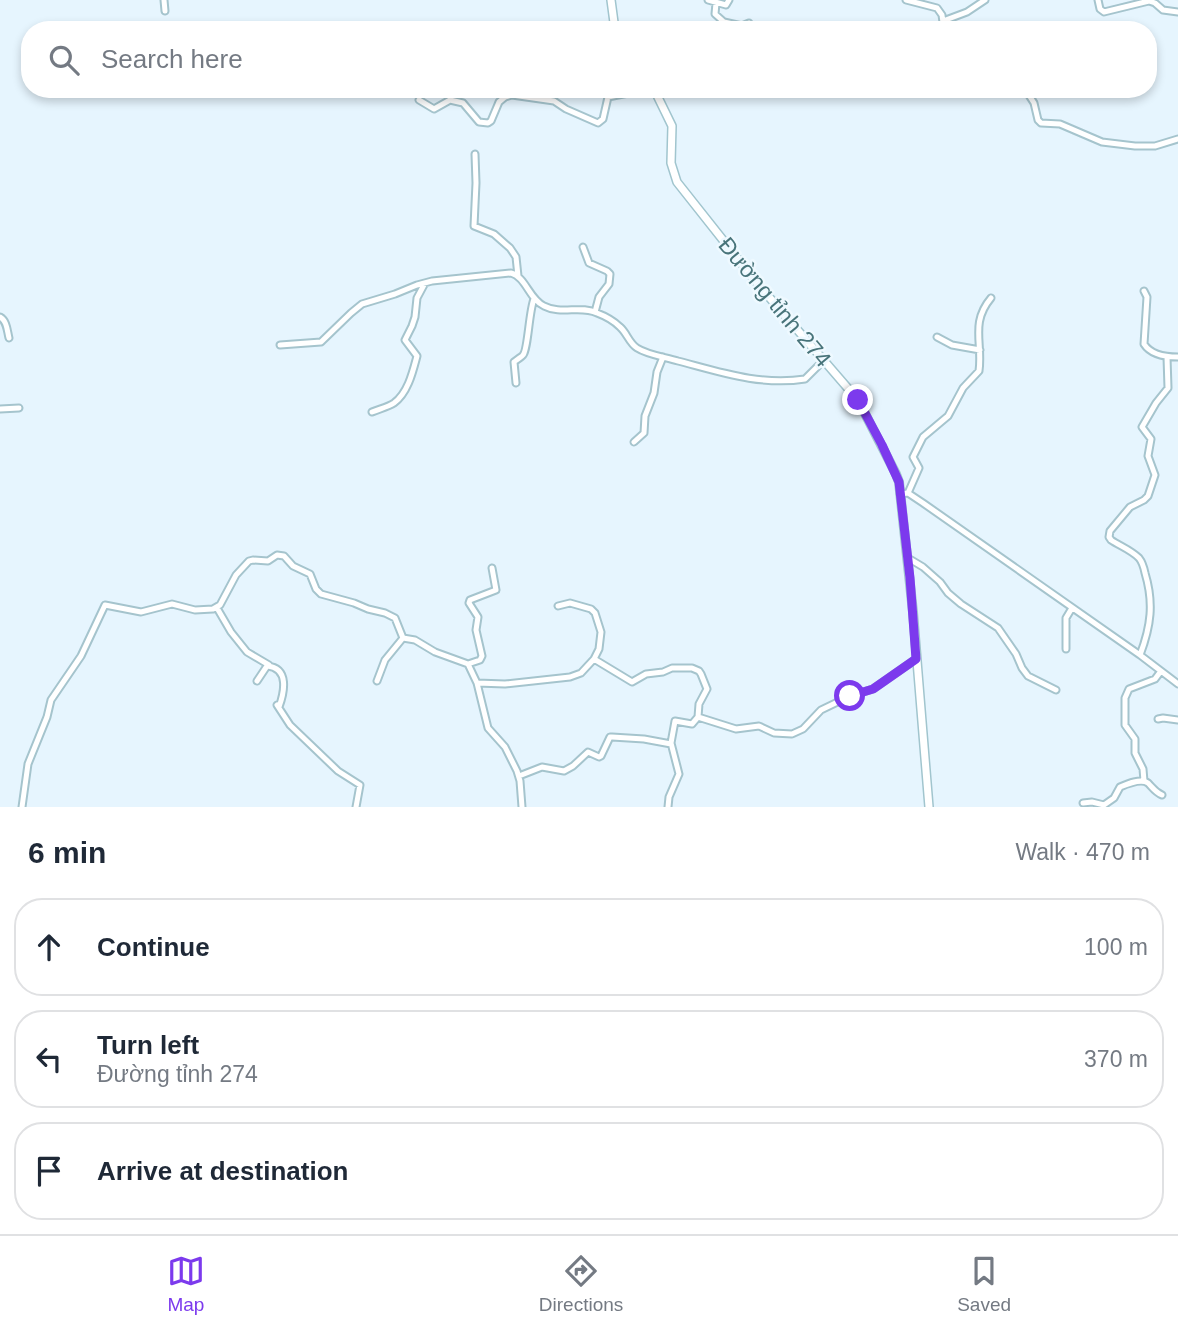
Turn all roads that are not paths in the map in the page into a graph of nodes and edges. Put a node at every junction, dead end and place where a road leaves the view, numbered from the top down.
1 (164, 0) edge
2 (611, 0) edge
3 (708, 0) edge
4 (729, 0) edge
5 (906, 0) edge
6 (985, 0) edge
7 (1098, 0) edge
8 (716, 3) junction
9 (165, 11) dead end
10 (1178, 12) edge
11 (614, 21) edge
12 (721, 21) edge
13 (943, 21) joint
14 (504, 98) edge
15 (533, 98) edge
16 (608, 98) edge
17 (658, 98) edge
18 (1030, 98) edge
19 (419, 100) dead end
20 (1178, 139) edge
21 (475, 154) dead end
22 (583, 247) dead end
23 (518, 276) junction
24 (425, 283) junction
25 (1144, 291) dead end
26 (991, 298) dead end
27 (534, 299) junction
28 (595, 312) junction
29 (0, 317) edge
30 (937, 337) dead end
31 (9, 338) dead end
32 (280, 345) dead end
33 (980, 349) junction
34 (1178, 356) edge
35 (663, 357) junction
36 (1167, 357) junction
37 (824, 360) junction
38 (516, 383) dead end
39 (19, 408) dead end
40 (0, 409) edge
41 (372, 412) dead end
42 (634, 442) dead end
43 (904, 494) junction
44 (908, 558) junction
45 (492, 568) dead end
46 (558, 606) dead end
47 (217, 608) junction
48 (1072, 608) junction
49 (402, 638) junction
50 (1066, 649) dead end
51 (1140, 654) junction
52 (594, 659) junction
53 (916, 659) junction
54 (468, 664) junction
55 (270, 666) junction
56 (1161, 671) junction
57 (257, 681) dead end
58 (377, 681) dead end
59 (477, 683) junction
60 (1178, 684) edge
61 (1056, 690) dead end
62 (698, 718) junction
63 (1158, 719) dead end
64 (1178, 720) edge
65 (671, 744) junction
66 (519, 776) junction
67 (1144, 780) junction
68 (1162, 795) dead end
69 (1083, 803) dead end
70 (22, 807) edge
71 (356, 807) edge
72 (523, 807) edge
73 (668, 807) edge
74 (929, 807) edge

1 - 9 street
2 - 11 main road
3 - 8 street
4 - 8 street
5 - 13 street
6 - 13 street
7 - 10 street
8 - 12 street
14 - 19 street
15 - 16 street
17 - 37 main road, Đường tỉnh 274
18 - 20 street
21 - 23 street
22 - 28 street
23 - 24 street
23 - 27 street
24 - 32 street
24 - 41 street
25 - 36 street
26 - 33 street
27 - 28 street
27 - 38 street
28 - 35 street
29 - 31 street
30 - 33 street
33 - 43 street
34 - 36 street
35 - 37 street
35 - 42 street
36 - 51 street
37 - 43 main road, Đường tỉnh 274
39 - 40 street
43 - 44 main road, Đường tỉnh 274
43 - 48 street
44 - 53 main road, Đường tỉnh 274
44 - 61 street
45 - 54 street
46 - 52 street
47 - 49 street
47 - 55 street
47 - 70 street
48 - 50 street
48 - 51 street
49 - 54 street
49 - 58 street
51 - 56 street
52 - 59 street
52 - 62 street
53 - 62 street
53 - 74 main road, Đường tỉnh 274
54 - 59 street
55 - 57 street
55 - 71 street
56 - 60 street
56 - 67 street
59 - 66 street
62 - 65 street
63 - 64 street
65 - 66 street
65 - 73 street
66 - 72 street
67 - 68 street
67 - 69 street

